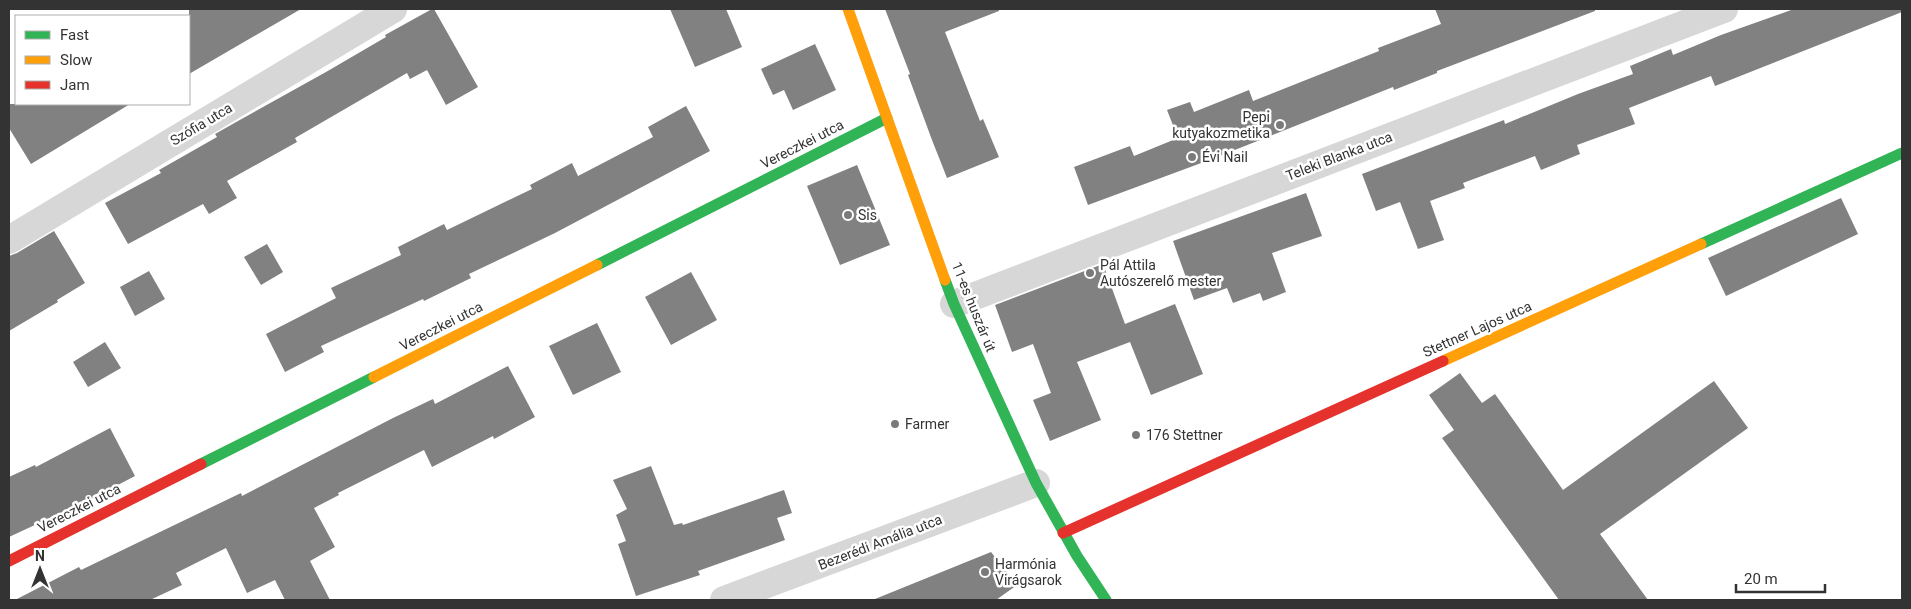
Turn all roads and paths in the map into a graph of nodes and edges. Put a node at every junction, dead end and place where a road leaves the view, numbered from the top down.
1 (393, 9) edge
2 (848, 9) edge
3 (1724, 9) edge
4 (886, 118) junction
5 (1902, 153) edge
6 (9, 240) edge
7 (954, 304) junction
8 (1036, 483) junction
9 (1063, 533) junction
10 (9, 561) edge
11 (724, 600) edge
12 (1106, 600) edge

1 - 6 street, Szófia utca
2 - 4 street, 11-es huszár út
3 - 7 street, Teleki Blanka utca
4 - 7 street, 11-es huszár út
4 - 10 street, Vereczkei utca
5 - 9 street, Stettner Lajos utca
7 - 8 street, 11-es huszár út
8 - 9 street, 11-es huszár út
8 - 11 street, Bezerédi Amália utca
9 - 12 street, 11-es huszár út

